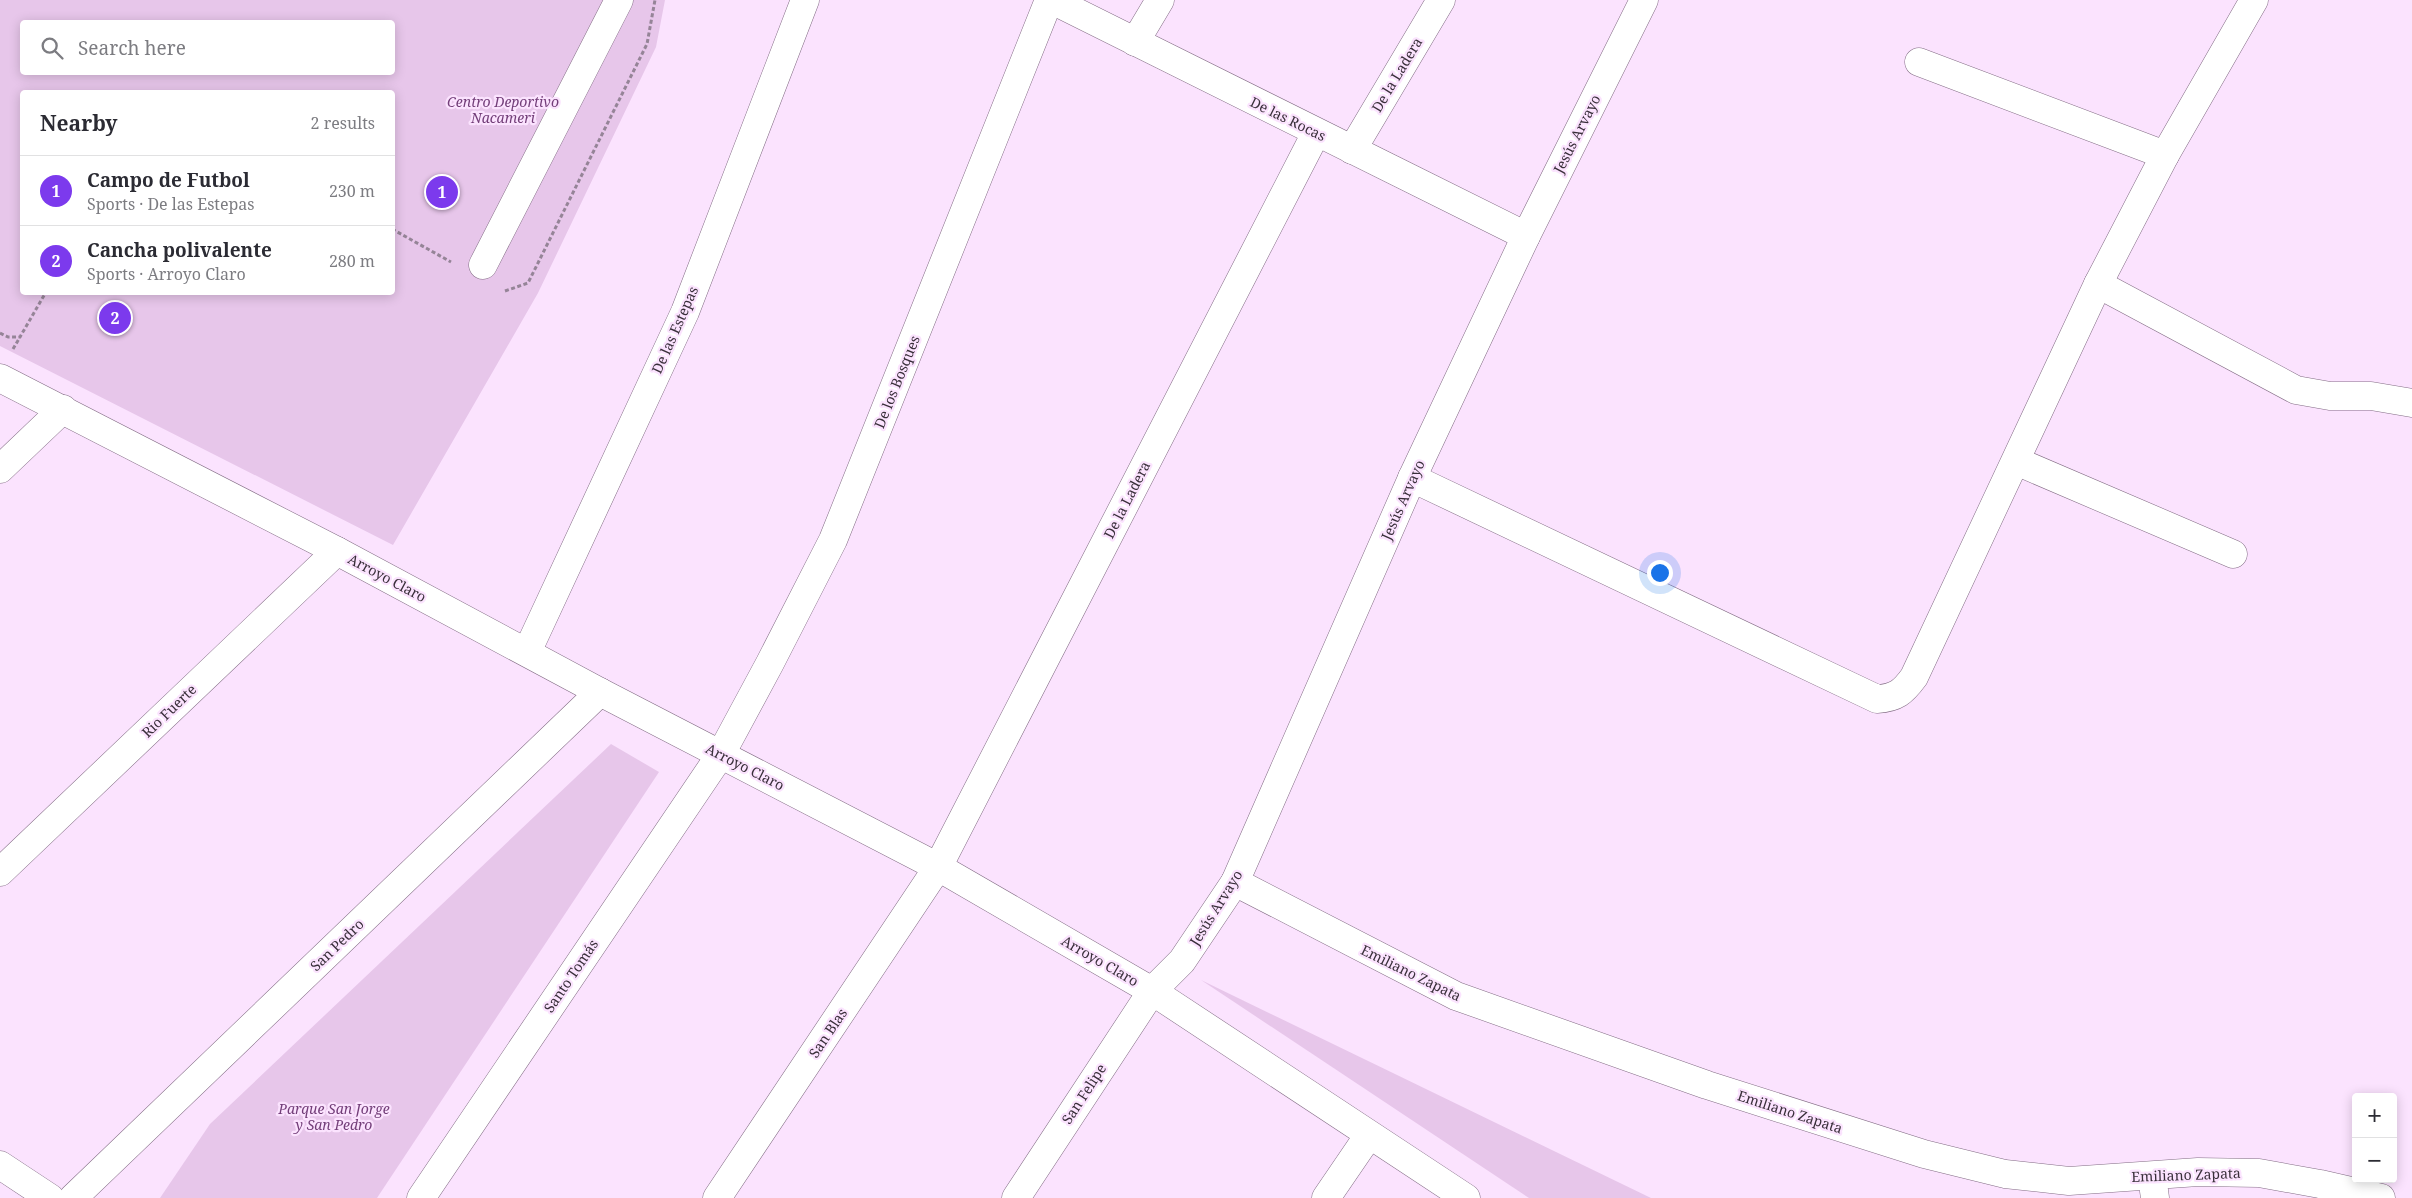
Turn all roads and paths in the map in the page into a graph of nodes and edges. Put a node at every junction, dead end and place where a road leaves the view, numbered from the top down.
1 (619, 0) edge
2 (805, 0) edge
3 (1050, 0) edge
4 (1160, 0) edge
5 (1441, 0) edge
6 (1644, 0) edge
7 (2254, 0) edge
8 (1135, 42) junction
9 (1919, 62) dead end
10 (1316, 133) junction
11 (1352, 150) junction
12 (2165, 155) junction
13 (1526, 236) junction
14 (483, 265) dead end
15 (2098, 284) junction
16 (44, 295) edge
17 (0, 333) edge
18 (0, 378) edge
19 (2412, 403) edge
20 (63, 409) junction
21 (2016, 460) junction
22 (0, 469) edge
23 (1412, 478) junction
24 (337, 551) junction
25 (2232, 554) dead end
26 (527, 652) junction
27 (600, 692) junction
28 (721, 754) junction
29 (938, 867) junction
30 (0, 872) edge
31 (1235, 882) junction
32 (1152, 991) junction
33 (1369, 1135) junction
34 (0, 1165) edge
35 (2154, 1187) edge
36 (50, 1198) edge
37 (73, 1198) edge
38 (421, 1198) edge
39 (718, 1198) edge
40 (1016, 1198) edge
41 (1326, 1198) edge
42 (1466, 1198) edge
43 (2381, 1198) edge

1 - 14 street
2 - 26 street, De las Estepas
3 - 8 street, De las Rocas
3 - 28 street, De los Bosques
4 - 8 street
5 - 11 street, De la Ladera
6 - 13 street, Jesús Arvayo
7 - 12 street
8 - 10 street, De las Rocas
9 - 12 street
10 - 11 street, De las Rocas
10 - 29 street, De la Ladera
11 - 13 street, De las Rocas
12 - 15 street
13 - 23 street, Jesús Arvayo
15 - 19 street
15 - 21 street
16 - 17 path
18 - 20 street, Arroyo Claro
20 - 22 street
20 - 24 street, Arroyo Claro
21 - 23 street
21 - 25 street
23 - 31 street, Jesús Arvayo
24 - 26 street, Arroyo Claro
24 - 30 street, Rio Fuerte
26 - 27 street, Arroyo Claro
27 - 28 street, Arroyo Claro
27 - 37 street, San Pedro
28 - 29 street, Arroyo Claro
28 - 38 street, Santo Tomás
29 - 32 street, Arroyo Claro
29 - 39 street, San Blas
31 - 32 street, Jesús Arvayo
31 - 35 street, Emiliano Zapata
32 - 33 street, Arroyo Claro
32 - 40 street, San Felipe
33 - 41 street
33 - 42 street, Arroyo Claro
34 - 36 street
35 - 43 street, Emiliano Zapata

